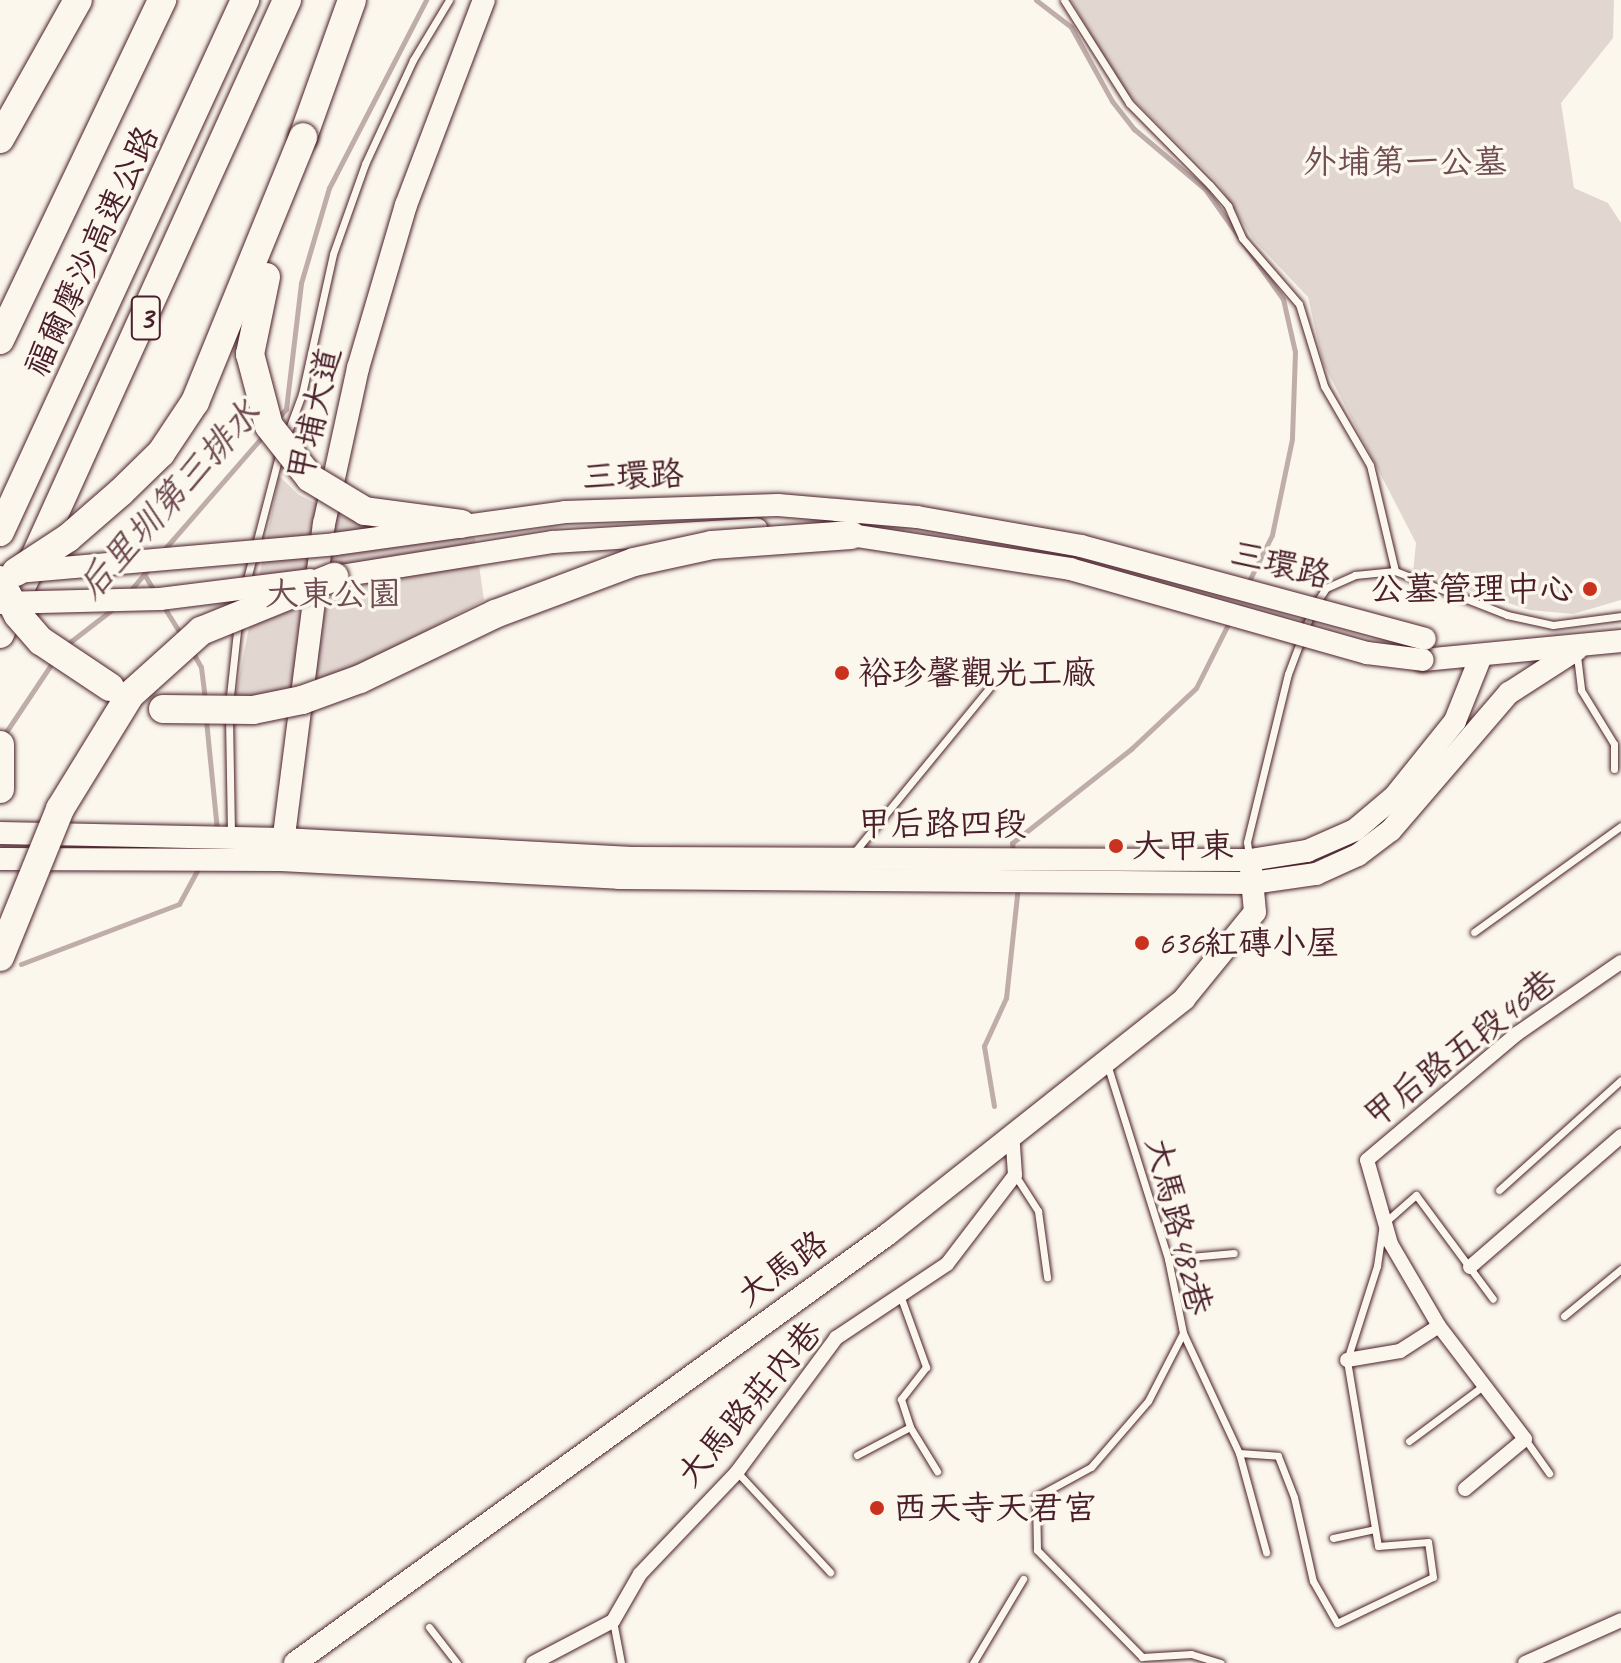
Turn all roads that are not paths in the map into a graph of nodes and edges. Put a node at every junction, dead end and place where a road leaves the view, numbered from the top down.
1 (78, 0) edge
2 (162, 0) edge
3 (245, 0) edge
4 (287, 0) edge
5 (352, 0) edge
6 (449, 0) edge
7 (484, 0) edge
8 (1064, 0) edge
9 (303, 137) junction
10 (0, 139) edge
11 (0, 340) edge
12 (461, 524) junction
13 (0, 532) edge
14 (851, 535) junction
15 (1395, 571) junction
16 (4, 576) edge
17 (334, 577) junction
18 (0, 603) edge
19 (1621, 616) edge
20 (0, 634) edge
21 (1621, 641) edge
22 (1424, 649) junction
23 (1576, 650) junction
24 (1481, 656) junction
25 (990, 687) dead end
26 (1473, 731) junction
27 (0, 745) edge
28 (1614, 769) dead end
29 (0, 789) edge
30 (1621, 826) edge
31 (0, 833) edge
32 (193, 848) junction
33 (230, 849) junction
34 (282, 850) junction
35 (849, 858) junction
36 (0, 859) edge
37 (1250, 860) junction
38 (1252, 883) junction
39 (1474, 932) dead end
40 (0, 957) edge
41 (1621, 962) edge
42 (1106, 1058) junction
43 (1621, 1080) edge
44 (1012, 1131) junction
45 (1621, 1136) edge
46 (1015, 1175) junction
47 (1499, 1190) dead end
48 (1383, 1224) junction
49 (1234, 1253) dead end
50 (1168, 1259) junction
51 (1470, 1267) junction
52 (1621, 1269) edge
53 (1047, 1277) dead end
54 (900, 1295) junction
55 (1493, 1299) dead end
56 (1564, 1316) dead end
57 (1439, 1326) junction
58 (1183, 1333) junction
59 (1347, 1360) junction
60 (1484, 1385) junction
61 (910, 1427) junction
62 (1525, 1439) junction
63 (1409, 1441) dead end
64 (1239, 1453) junction
65 (857, 1455) dead end
66 (937, 1471) dead end
67 (737, 1472) junction
68 (1549, 1473) dead end
69 (1465, 1489) dead end
70 (1372, 1530) junction
71 (1333, 1538) dead end
72 (1266, 1552) dead end
73 (830, 1572) dead end
74 (1023, 1579) dead end
75 (1621, 1620) edge
76 (613, 1621) junction
77 (429, 1627) dead end
78 (295, 1663) edge
79 (457, 1663) edge
80 (533, 1663) edge
81 (621, 1663) edge
82 (973, 1663) edge
83 (1221, 1663) edge
84 (1525, 1663) edge

1 - 10 highway
2 - 11 highway
3 - 13 highway, 福爾摩沙高速公路 / 3
4 - 20 highway, 3, bridge
5 - 9 highway
6 - 33 lane
7 - 34 street, 甲埔大道
8 - 15 lane
9 - 12 highway, bridge
9 - 16 highway, bridge
12 - 16 street, 三環路, bridge
12 - 22 street, 三環路, bridge
14 - 16 highway, bridge
14 - 17 street, 三環路, bridge
14 - 22 street, 三環路, bridge
15 - 19 lane
15 - 37 lane
17 - 18 street, 三環路, bridge
17 - 40 highway, bridge
21 - 23 street
22 - 24 street, 三環路
23 - 24 street
23 - 26 street, 甲后路四段
23 - 28 lane
24 - 26 street, 甲后路四段
24 - 37 street, 甲后路四段
25 - 35 lane
26 - 38 street, 甲后路四段
27 - 29 highway
30 - 39 lane
31 - 32 street
32 - 33 street, 甲后路四段
32 - 36 street
33 - 34 street, 甲后路四段
34 - 35 street, 甲后路四段
34 - 38 street, 甲后路四段
35 - 37 street, 甲后路四段
37 - 38 street, 大馬路
38 - 42 street, 大馬路
41 - 48 street, 甲后路五段46巷
42 - 44 street, 大馬路
42 - 50 lane, 大馬路482巷
43 - 47 lane
44 - 46 street
44 - 78 street, 大馬路
45 - 51 street
46 - 53 lane
46 - 54 street, 大馬路莊內巷
48 - 51 lane
48 - 57 street, 甲后路五段46巷
48 - 59 lane
49 - 50 lane
50 - 58 lane, 大馬路482巷
51 - 55 lane
52 - 56 lane
54 - 61 lane
54 - 67 street, 大馬路莊內巷
57 - 59 street
57 - 60 street, 甲后路五段46巷
58 - 64 lane
58 - 83 lane, 大馬路482巷
59 - 70 lane
60 - 62 street, 甲后路五段46巷
60 - 63 lane
61 - 65 lane
61 - 66 lane
62 - 68 lane
62 - 69 street
64 - 70 lane
64 - 72 lane
67 - 73 lane
67 - 76 street, 大馬路莊內巷
70 - 71 lane
74 - 82 lane
75 - 84 street
76 - 80 street, 大馬路莊內巷
76 - 81 lane
77 - 79 lane

